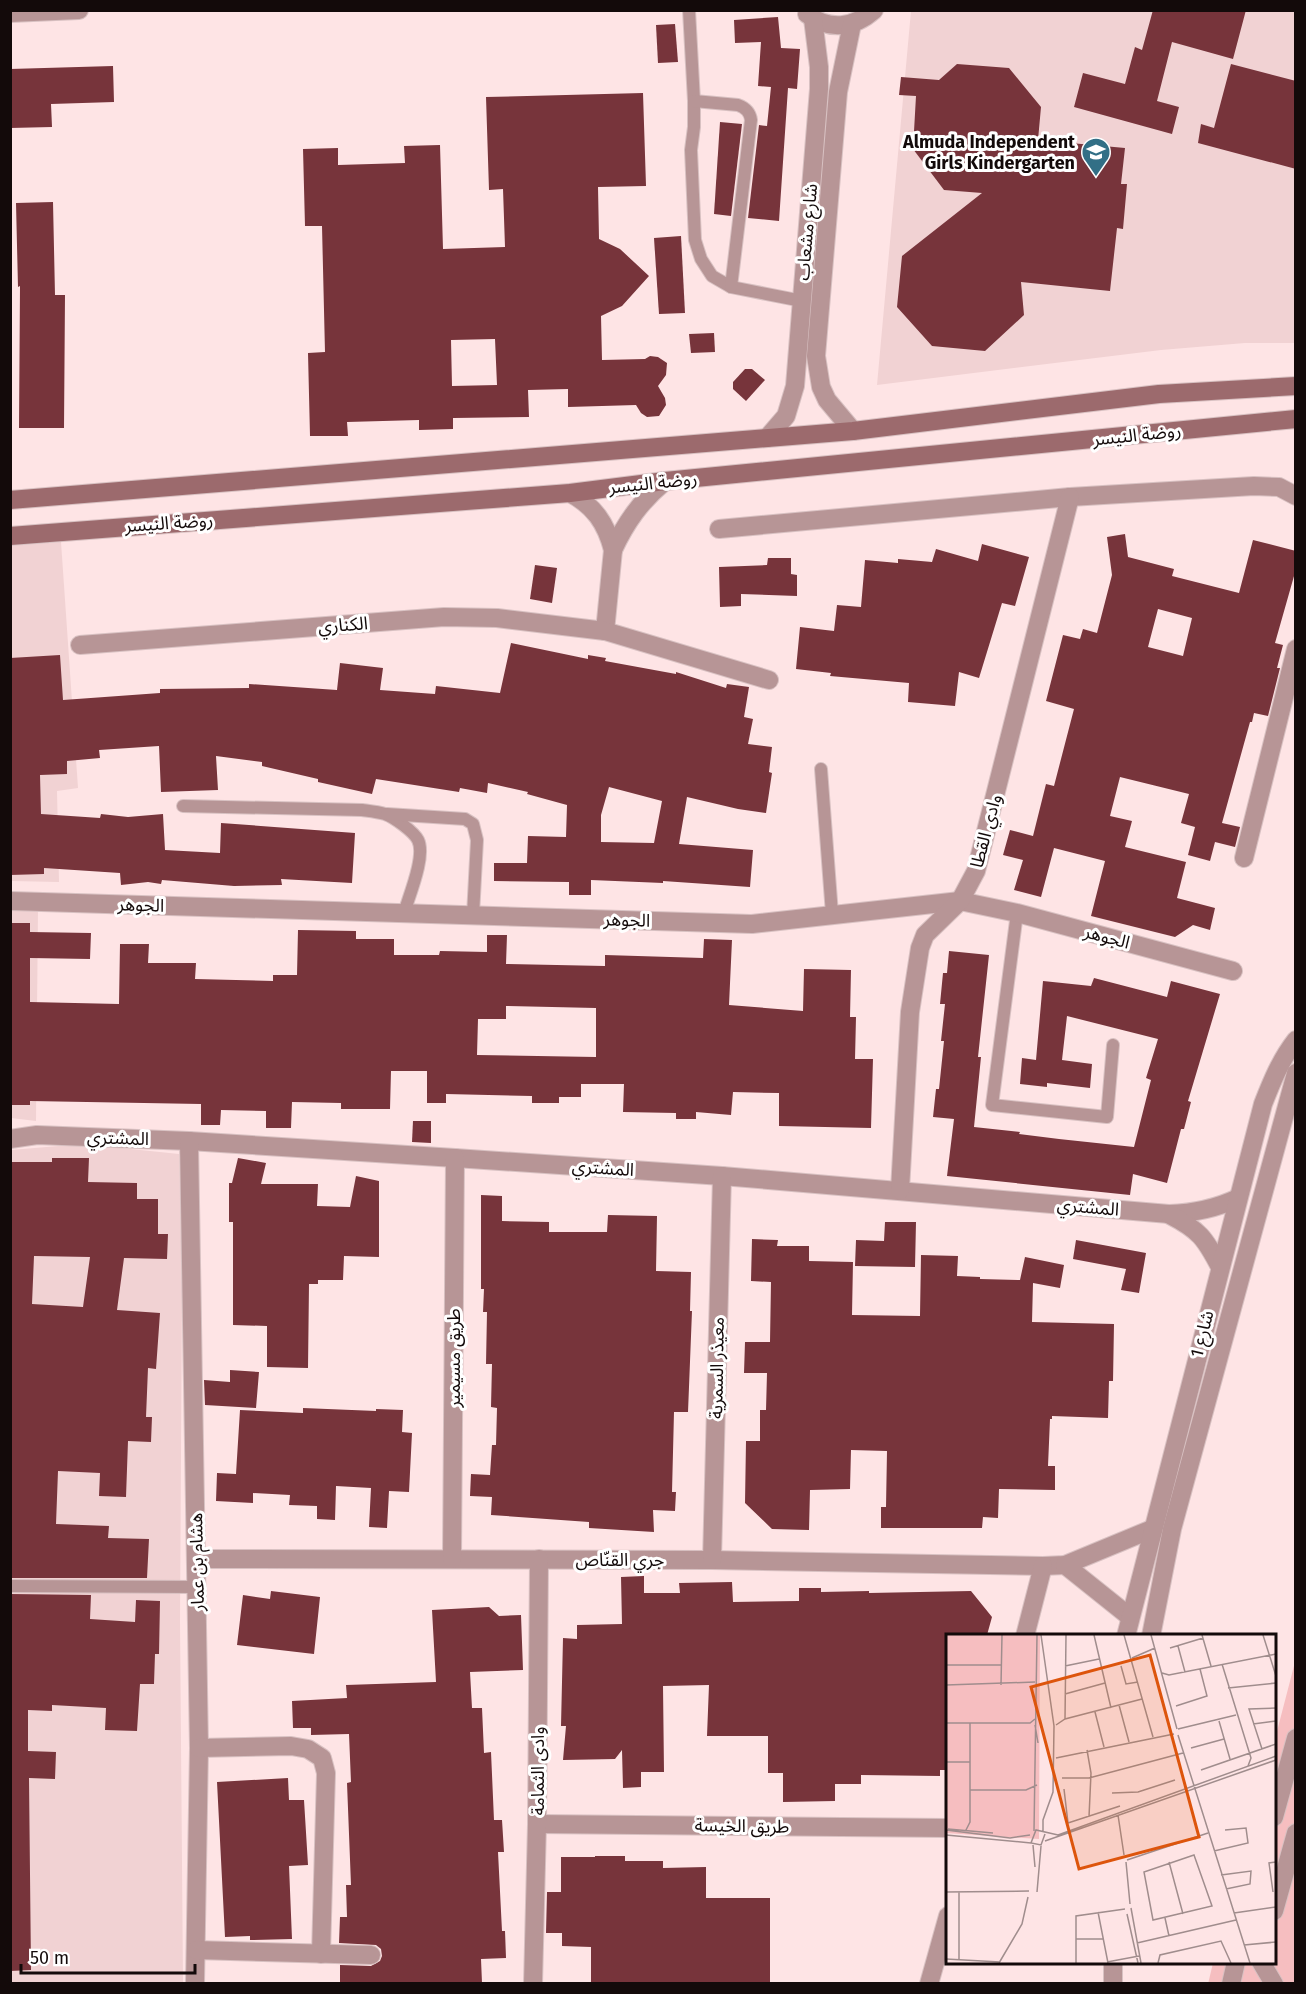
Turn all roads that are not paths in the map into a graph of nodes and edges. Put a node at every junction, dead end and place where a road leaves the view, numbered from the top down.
1 (79, 10) edge
2 (689, 10) edge
3 (874, 10) edge
4 (10, 13) edge
5 (809, 15) edge
6 (852, 24) junction
7 (694, 101) junction
8 (731, 287) junction
9 (802, 302) junction
10 (1296, 386) edge
11 (1296, 419) edge
12 (853, 431) junction
13 (767, 438) junction
14 (665, 481) junction
15 (570, 493) junction
16 (1296, 496) edge
17 (1070, 497) junction
18 (12, 499) edge
19 (719, 529) dead end
20 (10, 536) edge
21 (613, 550) junction
22 (605, 631) junction
23 (80, 645) dead end
24 (1296, 649) edge
25 (769, 680) dead end
26 (821, 769) dead end
27 (183, 806) dead end
28 (386, 814) junction
29 (1244, 858) dead end
30 (10, 901) edge
31 (960, 901) junction
32 (404, 913) junction
33 (1017, 913) junction
34 (832, 914) junction
35 (473, 915) junction
36 (1233, 972) dead end
37 (1296, 1040) edge
38 (1113, 1045) dead end
39 (1296, 1073) edge
40 (10, 1129) edge
41 (37, 1135) junction
42 (10, 1139) edge
43 (189, 1141) junction
44 (455, 1158) junction
45 (722, 1176) junction
46 (900, 1190) junction
47 (1238, 1198) junction
48 (1169, 1214) junction
49 (1220, 1267) junction
50 (1152, 1529) junction
51 (197, 1559) junction
52 (452, 1559) junction
53 (539, 1559) junction
54 (712, 1560) junction
55 (1065, 1565) junction
56 (1043, 1566) junction
57 (10, 1586) edge
58 (197, 1587) junction
59 (1130, 1617) junction
60 (1025, 1634) edge
61 (1126, 1634) edge
62 (1151, 1634) edge
63 (1296, 1738) edge
64 (199, 1748) junction
65 (1276, 1813) edge
66 (537, 1824) junction
67 (946, 1828) edge
68 (1296, 1833) edge
69 (1276, 1907) edge
70 (946, 1924) edge
71 (196, 1950) junction
72 (321, 1954) junction
73 (371, 1955) dead end
74 (1113, 1964) edge
75 (1235, 1964) edge
76 (1260, 1964) edge
77 (1262, 1964) edge
78 (195, 1983) edge
79 (533, 1983) edge
80 (928, 1983) edge
81 (1113, 1983) edge
82 (1230, 1983) edge
83 (1255, 1983) edge
84 (1274, 1983) edge

1 - 4 street
2 - 7 lane
3 - 6 street
5 - 6 street
5 - 9 street, شارع مشعاب
6 - 12 street, شارع مشعاب
7 - 8 lane
7 - 8 lane
8 - 9 lane
9 - 13 street, شارع مشعاب
10 - 12 street, روضة النيسر
11 - 14 street, روضة النيسر
12 - 13 street, روضة النيسر
13 - 18 street, روضة النيسر
14 - 15 street, روضة النيسر
14 - 21 street
15 - 20 street, روضة النيسر
15 - 21 street
16 - 17 street
17 - 19 street
17 - 31 street, وادي القطا
21 - 22 street
22 - 23 street, الكناري
22 - 25 street, الكناري
24 - 29 street
26 - 34 lane
27 - 28 lane
28 - 32 lane
28 - 35 lane
30 - 32 street, الجوهر
31 - 33 street, الجوهر
31 - 34 street, الجوهر
31 - 46 street, وادي القطا
32 - 35 street, الجوهر
33 - 36 street, الجوهر
33 - 38 lane
34 - 35 street, الجوهر
37 - 47 street, شارع 1
39 - 62 street, شارع 1
40 - 41 street, المشتري
41 - 42 street, المشتري
41 - 43 street, المشتري
43 - 44 street, المشتري
43 - 51 street, هشام بن عمار
44 - 45 street, المشتري
44 - 52 street, طريق مسيمير
45 - 46 street, المشتري
45 - 54 street, معيذر السمرية
46 - 48 street, المشتري
47 - 48 street, المشتري
47 - 49 street, شارع 1
48 - 49 street, المشتري
49 - 50 street, شارع 1
50 - 55 street, جري القنّاص
50 - 59 street, شارع 1
51 - 52 street, جري القنّاص
51 - 58 street, هشام بن عمار
52 - 53 street, جري القنّاص
53 - 54 street, جري القنّاص
53 - 66 street, وادى الثمامة
54 - 56 street, جري القنّاص
55 - 56 street, جري القنّاص
55 - 59 street
56 - 60 street
57 - 58 lane
58 - 64 street, هشام بن عمار
59 - 61 street, شارع 1
63 - 65 street
64 - 71 street, هشام بن عمار
64 - 72 street
66 - 67 street, طريق الخيسة
66 - 79 street, وادى الثمامة
68 - 69 street
70 - 80 street
71 - 72 street
71 - 78 street, هشام بن عمار
72 - 73 street
74 - 81 street
75 - 82 street
76 - 83 street
77 - 84 street

